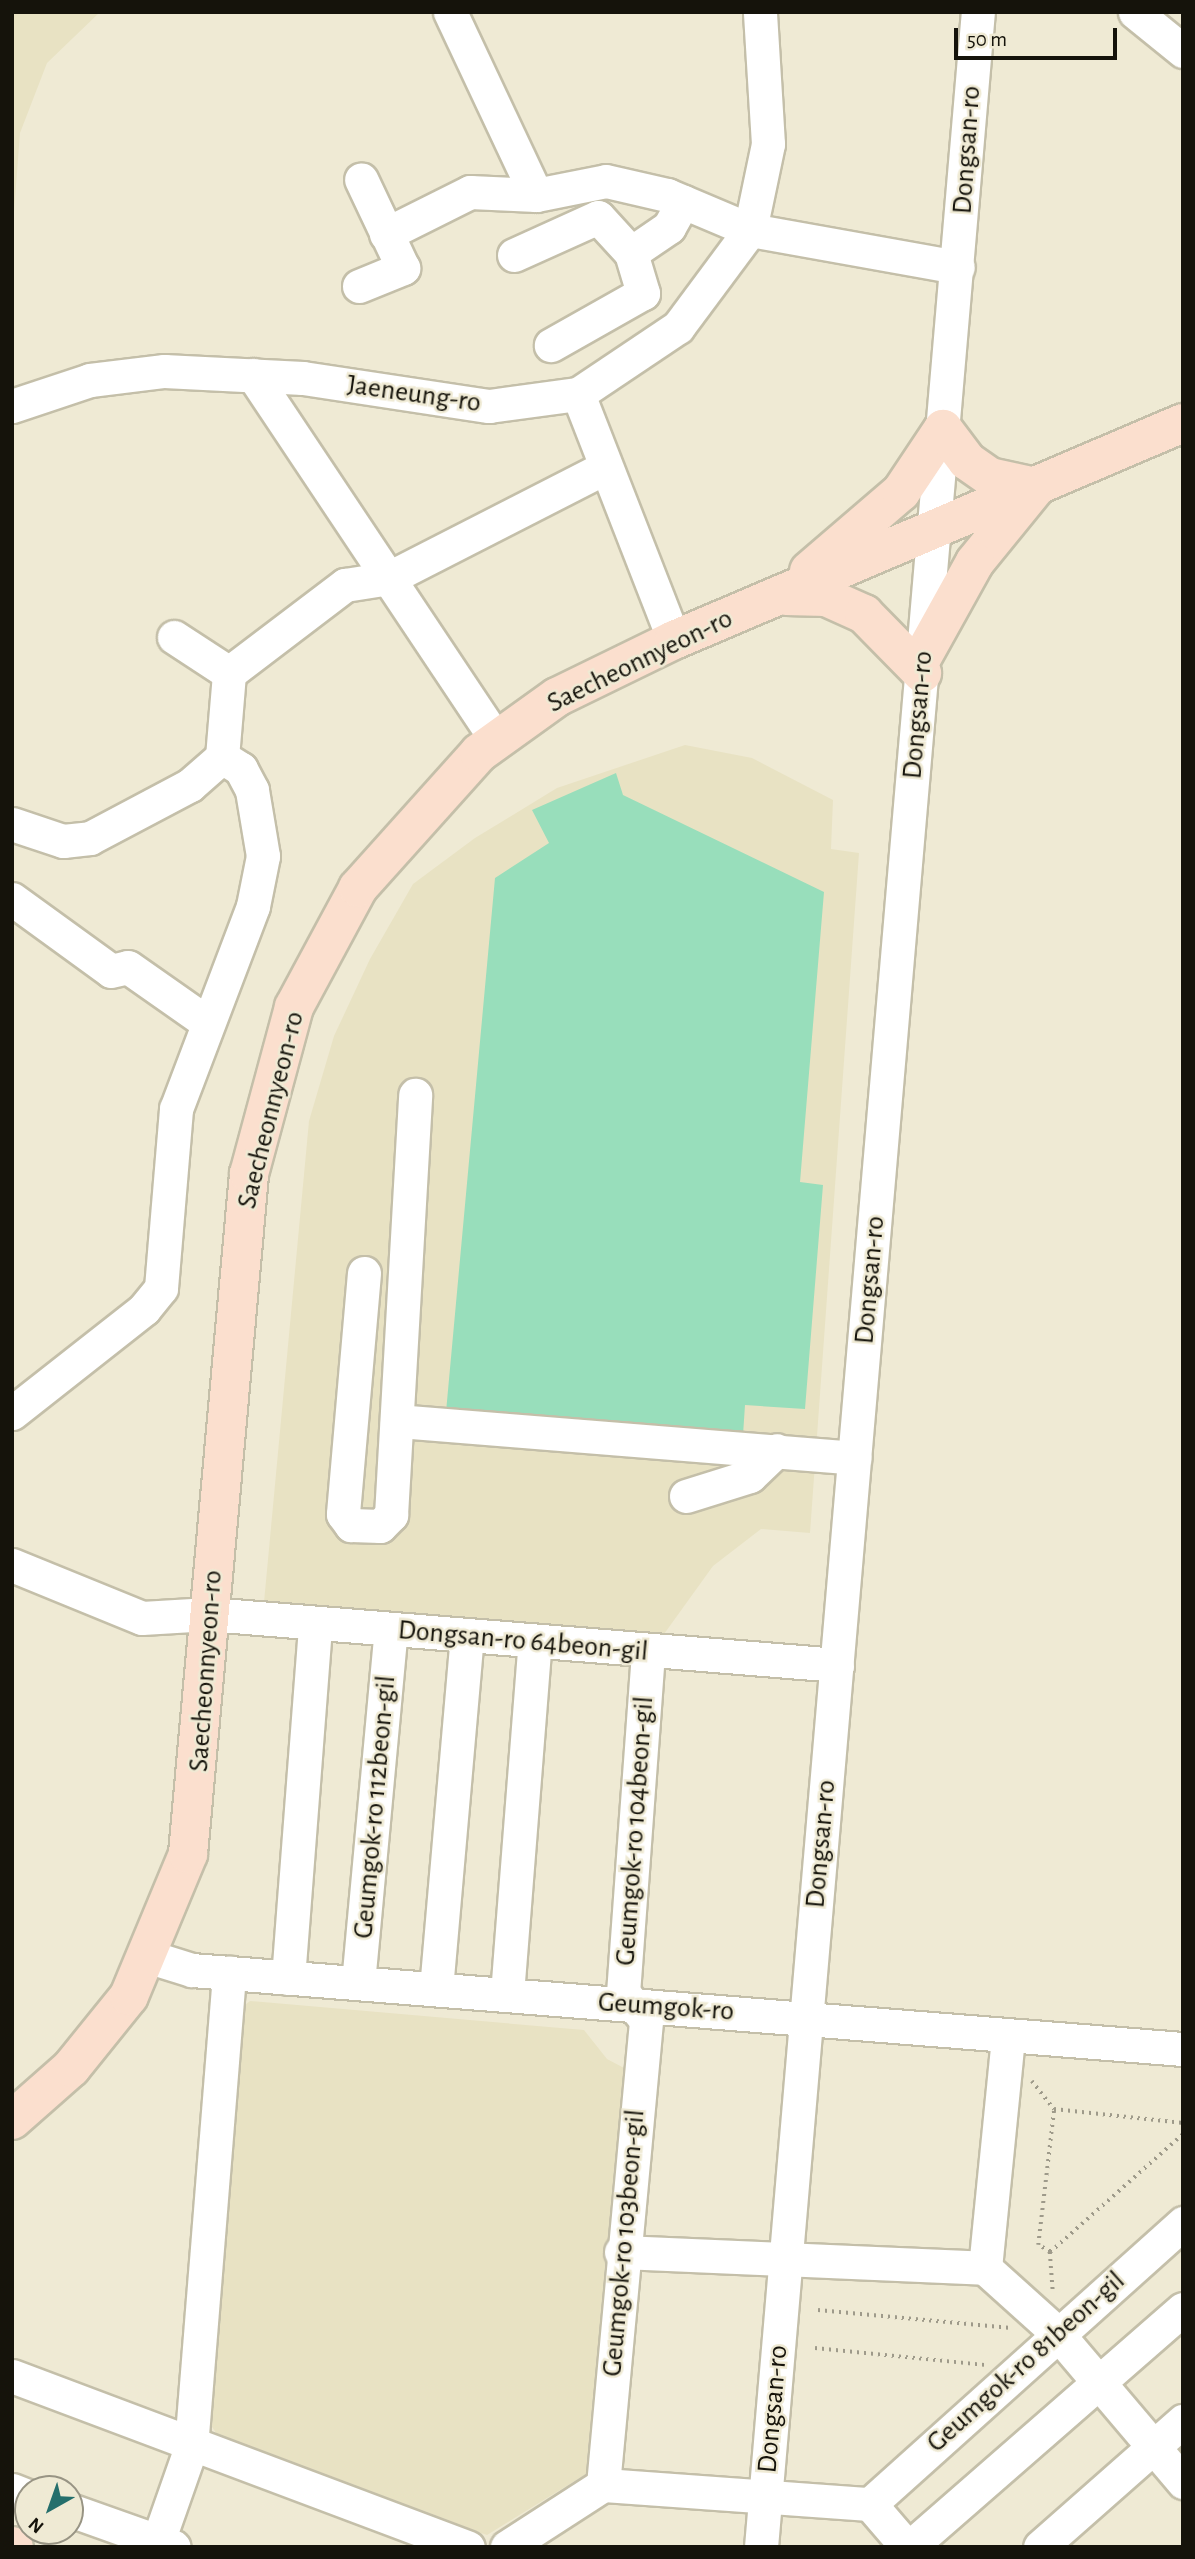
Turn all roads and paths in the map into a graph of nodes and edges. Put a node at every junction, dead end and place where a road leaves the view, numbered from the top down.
1 (450, 12) edge
2 (760, 12) edge
3 (978, 12) edge
4 (1135, 12) edge
5 (1183, 51) edge
6 (361, 179) dead end
7 (536, 195) junction
8 (683, 202) junction
9 (750, 230) junction
10 (387, 234) junction
11 (631, 253) junction
12 (514, 255) dead end
13 (958, 267) junction
14 (359, 286) dead end
15 (551, 345) dead end
16 (253, 375) junction
17 (578, 394) junction
18 (12, 406) edge
19 (1183, 423) edge
20 (943, 429) junction
21 (604, 468) junction
22 (1037, 487) junction
23 (934, 531) junction
24 (389, 578) junction
25 (781, 596) junction
26 (174, 637) dead end
27 (674, 640) junction
28 (922, 664) junction
29 (229, 673) junction
30 (496, 739) junction
31 (222, 757) junction
32 (12, 824) edge
33 (12, 899) edge
34 (205, 1020) junction
35 (415, 1095) dead end
36 (364, 1273) dead end
37 (12, 1413) edge
38 (397, 1421) junction
39 (777, 1450) junction
40 (855, 1458) junction
41 (686, 1496) dead end
42 (12, 1565) edge
43 (209, 1614) junction
44 (315, 1624) junction
45 (391, 1630) junction
46 (467, 1637) junction
47 (535, 1643) junction
48 (648, 1652) junction
49 (836, 1665) junction
50 (150, 1957) junction
51 (229, 1973) junction
52 (288, 1978) junction
53 (358, 1983) junction
54 (436, 1989) junction
55 (507, 1994) junction
56 (634, 2005) junction
57 (807, 2017) junction
58 (1008, 2036) junction
59 (1183, 2049) edge
60 (12, 2120) edge
61 (1183, 2123) edge
62 (1183, 2134) edge
63 (1183, 2223) edge
64 (621, 2252) junction
65 (786, 2264) junction
66 (985, 2268) junction
67 (1183, 2309) edge
68 (818, 2310) dead end
69 (1056, 2332) junction
70 (816, 2348) dead end
71 (1017, 2368) junction
72 (12, 2376) edge
73 (1097, 2382) junction
74 (1183, 2421) edge
75 (191, 2447) junction
76 (1152, 2448) junction
77 (1183, 2482) edge
78 (603, 2485) junction
79 (765, 2499) junction
80 (870, 2504) junction
81 (84, 2515) edge
82 (163, 2545) edge
83 (468, 2547) edge
84 (507, 2547) edge
85 (761, 2547) edge
86 (908, 2547) edge
87 (1040, 2547) edge

1 - 7 street
2 - 9 street
3 - 13 street, Dongsan-ro
4 - 5 street
6 - 10 street
7 - 8 street
7 - 10 street
8 - 9 street
8 - 11 street
9 - 13 street
9 - 17 street, Jaeneung-ro
10 - 14 street
11 - 12 street
11 - 15 street
13 - 20 street, Dongsan-ro
16 - 17 street, Jaeneung-ro
16 - 18 street, Jaeneung-ro
16 - 24 street
17 - 21 street
19 - 22 main road, Saecheonnyeon-ro
20 - 22 main road
20 - 23 street, Dongsan-ro
20 - 25 main road
21 - 24 street
21 - 27 street
22 - 23 main road, Saecheonnyeon-ro
22 - 28 main road
23 - 25 main road, Saecheonnyeon-ro
23 - 28 street, Dongsan-ro
24 - 29 street
24 - 30 street
25 - 27 main road, Saecheonnyeon-ro
25 - 28 main road
26 - 29 street
27 - 30 main road, Saecheonnyeon-ro
28 - 40 street, Dongsan-ro
29 - 31 street
30 - 43 main road, Saecheonnyeon-ro
31 - 32 street
31 - 34 street
33 - 34 street
34 - 37 street
35 - 38 street
36 - 38 street
38 - 39 street
39 - 40 street
39 - 41 street
40 - 49 street, Dongsan-ro
42 - 43 street, Dongsan-ro 64beon-gil
43 - 44 street, Dongsan-ro 64beon-gil
43 - 50 main road, Saecheonnyeon-ro
44 - 45 street, Dongsan-ro 64beon-gil
44 - 52 street
45 - 46 street, Dongsan-ro 64beon-gil
45 - 53 street, Geumgok-ro 112beon-gil
46 - 47 street, Dongsan-ro 64beon-gil
46 - 54 street
47 - 48 street, Dongsan-ro 64beon-gil
47 - 55 street
48 - 49 street, Dongsan-ro 64beon-gil
48 - 56 street, Geumgok-ro 104beon-gil
49 - 57 street, Dongsan-ro
50 - 51 street, Geumgok-ro
50 - 60 main road, Saecheonnyeon-ro
51 - 52 street, Geumgok-ro
51 - 75 street
52 - 53 street, Geumgok-ro
53 - 54 street, Geumgok-ro
54 - 55 street, Geumgok-ro
55 - 56 street, Geumgok-ro
56 - 57 street, Geumgok-ro
56 - 64 street, Geumgok-ro 103beon-gil
57 - 58 street, Geumgok-ro
57 - 65 street, Dongsan-ro
58 - 59 street, Geumgok-ro
58 - 66 street
61 - 62 path
63 - 69 street, Geumgok-ro 81beon-gil
64 - 65 street
64 - 78 street, Geumgok-ro 103beon-gil
65 - 66 street
65 - 79 street, Dongsan-ro
66 - 69 street
67 - 73 street
68 - 69 path
69 - 71 street, Geumgok-ro 81beon-gil
69 - 73 street
70 - 71 path
71 - 80 street, Geumgok-ro 81beon-gil
72 - 75 street
73 - 76 street
73 - 86 street
74 - 76 street
75 - 82 street
75 - 83 street
76 - 77 street
76 - 87 street
78 - 79 street
78 - 84 street
79 - 80 street
79 - 85 street, Dongsan-ro
80 - 86 street
81 - 82 street

